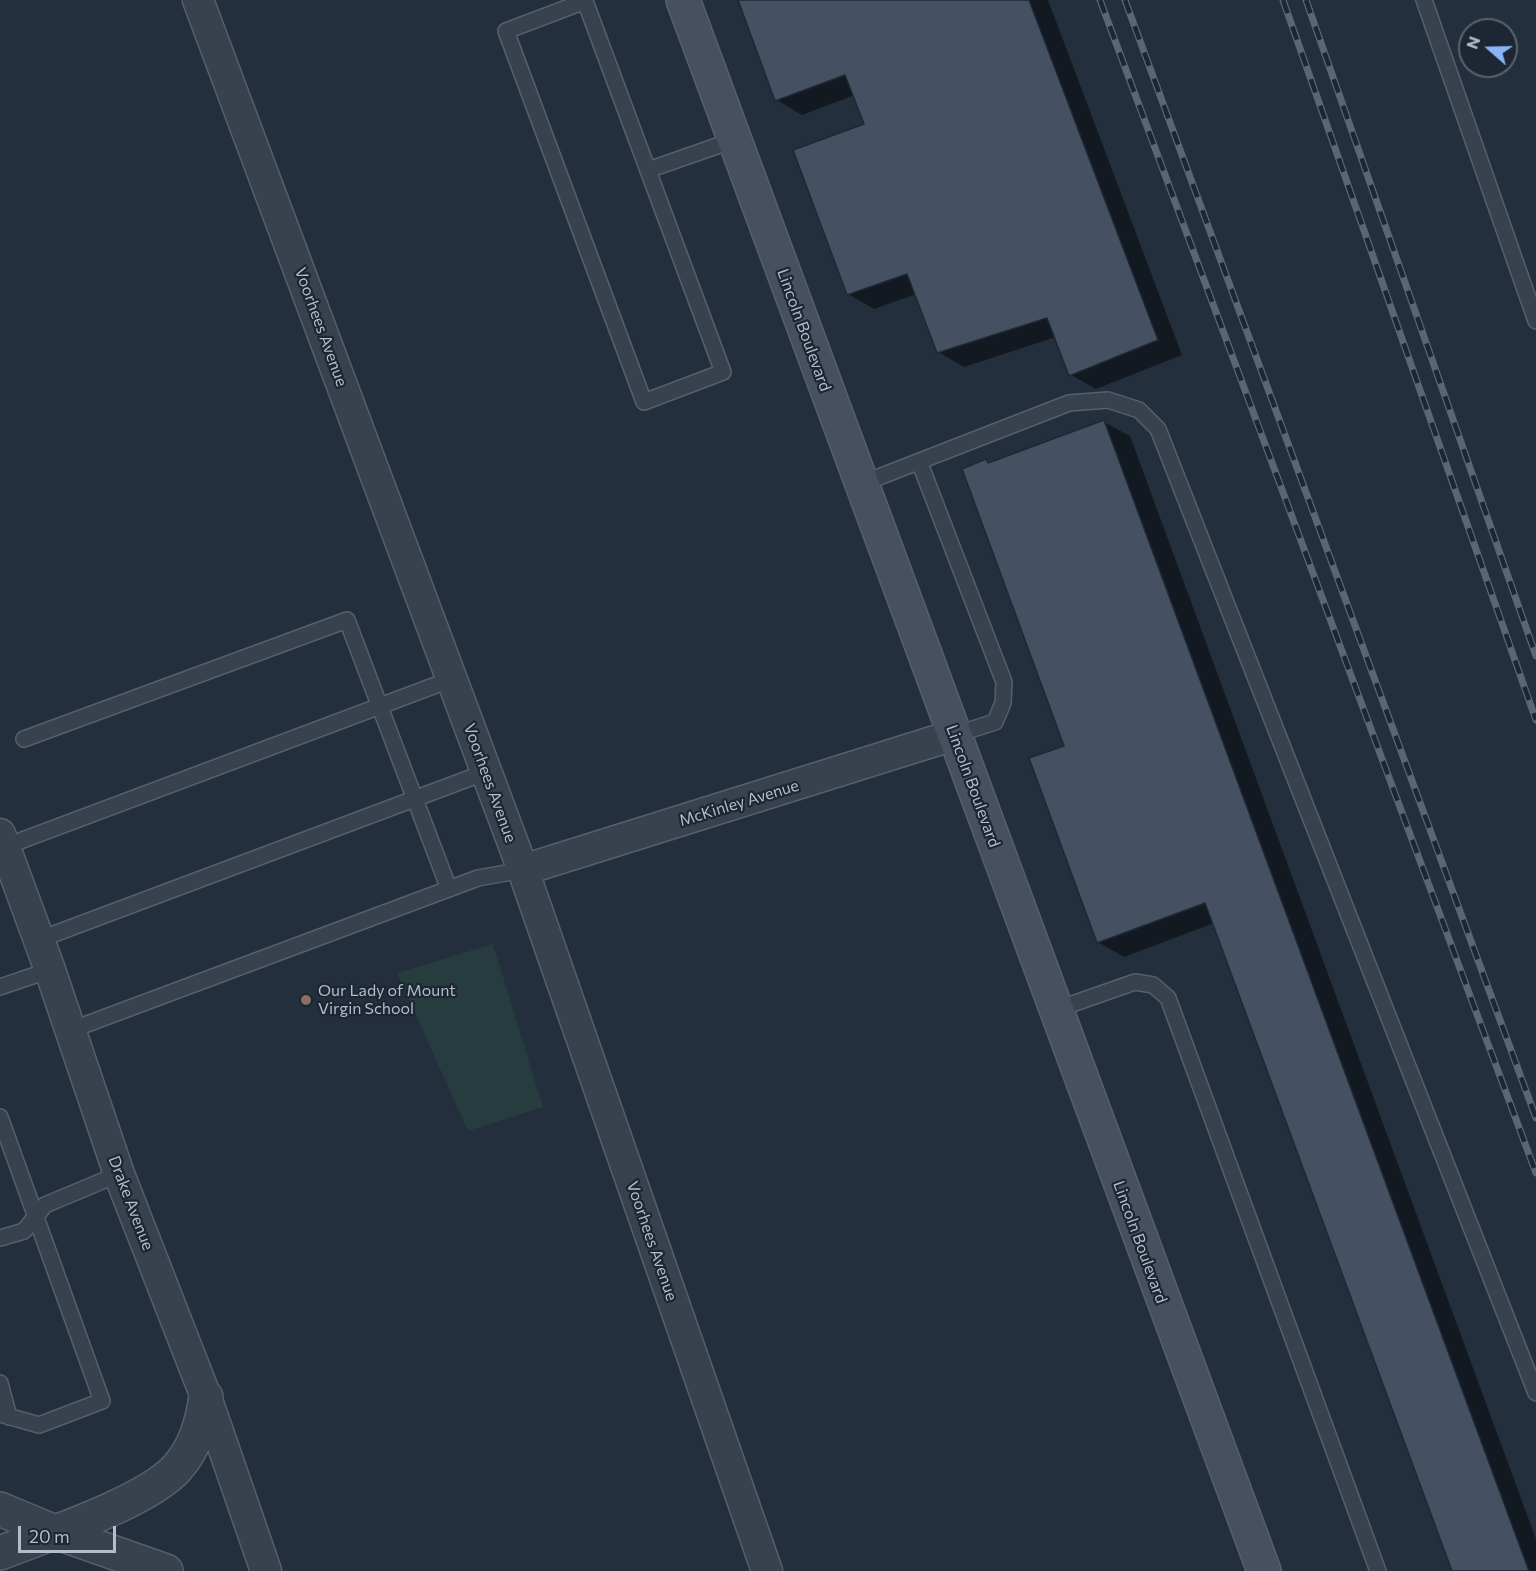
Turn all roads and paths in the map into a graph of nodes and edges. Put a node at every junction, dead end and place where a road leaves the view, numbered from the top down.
1 (198, 0) edge
2 (683, 0) edge
3 (1424, 0) edge
4 (734, 140) junction
5 (648, 170) junction
6 (1536, 321) edge
7 (919, 461) junction
8 (861, 484) junction
9 (452, 680) junction
10 (381, 707) junction
11 (954, 735) junction
12 (24, 739) dead end
13 (486, 772) junction
14 (416, 800) junction
15 (2, 840) edge
16 (523, 870) junction
17 (449, 889) junction
18 (38, 940) junction
19 (50, 970) junction
20 (0, 987) edge
21 (1055, 1010) junction
22 (71, 1030) junction
23 (0, 1117) edge
24 (119, 1174) junction
25 (36, 1216) junction
26 (0, 1238) edge
27 (0, 1383) edge
28 (1536, 1393) edge
29 (206, 1397) junction
30 (5, 1416) edge
31 (0, 1509) edge
32 (55, 1532) junction
33 (0, 1553) edge
34 (166, 1571) edge
35 (266, 1571) edge
36 (768, 1571) edge
37 (1264, 1571) edge
38 (1378, 1571) edge

1 - 9 street, Voorhees Avenue
2 - 4 main road, Lincoln Boulevard
3 - 6 lane
4 - 5 lane
4 - 8 main road, Lincoln Boulevard
5 - 5 lane
7 - 8 lane
7 - 11 lane
7 - 28 lane
8 - 11 main road, Lincoln Boulevard
9 - 10 lane
9 - 13 street, Voorhees Avenue
10 - 12 lane
10 - 14 lane
10 - 15 lane
11 - 16 street, McKinley Avenue
11 - 21 main road, Lincoln Boulevard
13 - 14 lane
13 - 16 street, Voorhees Avenue
14 - 17 lane
14 - 18 lane
15 - 18 street, Drake Avenue
16 - 17 lane
16 - 36 street, Voorhees Avenue
17 - 22 lane
18 - 19 street, Drake Avenue
19 - 20 lane
19 - 22 street, Drake Avenue
21 - 37 main road, Lincoln Boulevard
21 - 38 lane
22 - 24 street, Drake Avenue
23 - 25 lane
24 - 25 lane
24 - 29 street, Drake Avenue
25 - 26 lane
25 - 30 lane
27 - 30 lane
29 - 32 street
29 - 35 street, Drake Avenue
31 - 32 street
32 - 33 street
32 - 34 street

